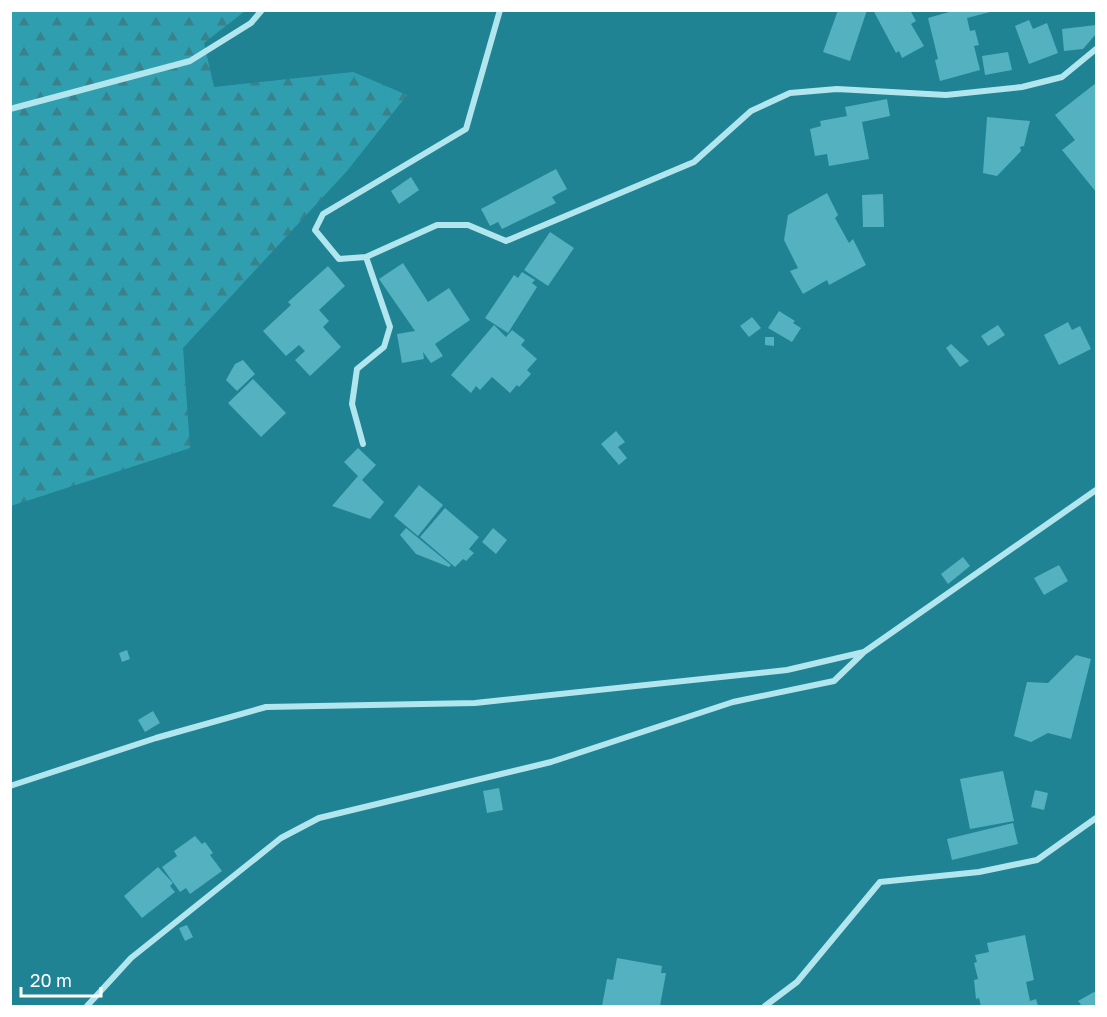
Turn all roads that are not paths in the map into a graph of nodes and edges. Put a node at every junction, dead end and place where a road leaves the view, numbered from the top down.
1 (262, 10) edge
2 (500, 10) edge
3 (1096, 49) edge
4 (10, 109) edge
5 (366, 257) junction
6 (363, 444) dead end
7 (1096, 490) edge
8 (864, 652) junction
9 (10, 786) edge
10 (1096, 819) edge
11 (87, 1006) edge
12 (765, 1006) edge

1 - 4 street
2 - 5 street
3 - 5 street
5 - 6 street
7 - 8 street
8 - 9 street
8 - 11 street
10 - 12 street

